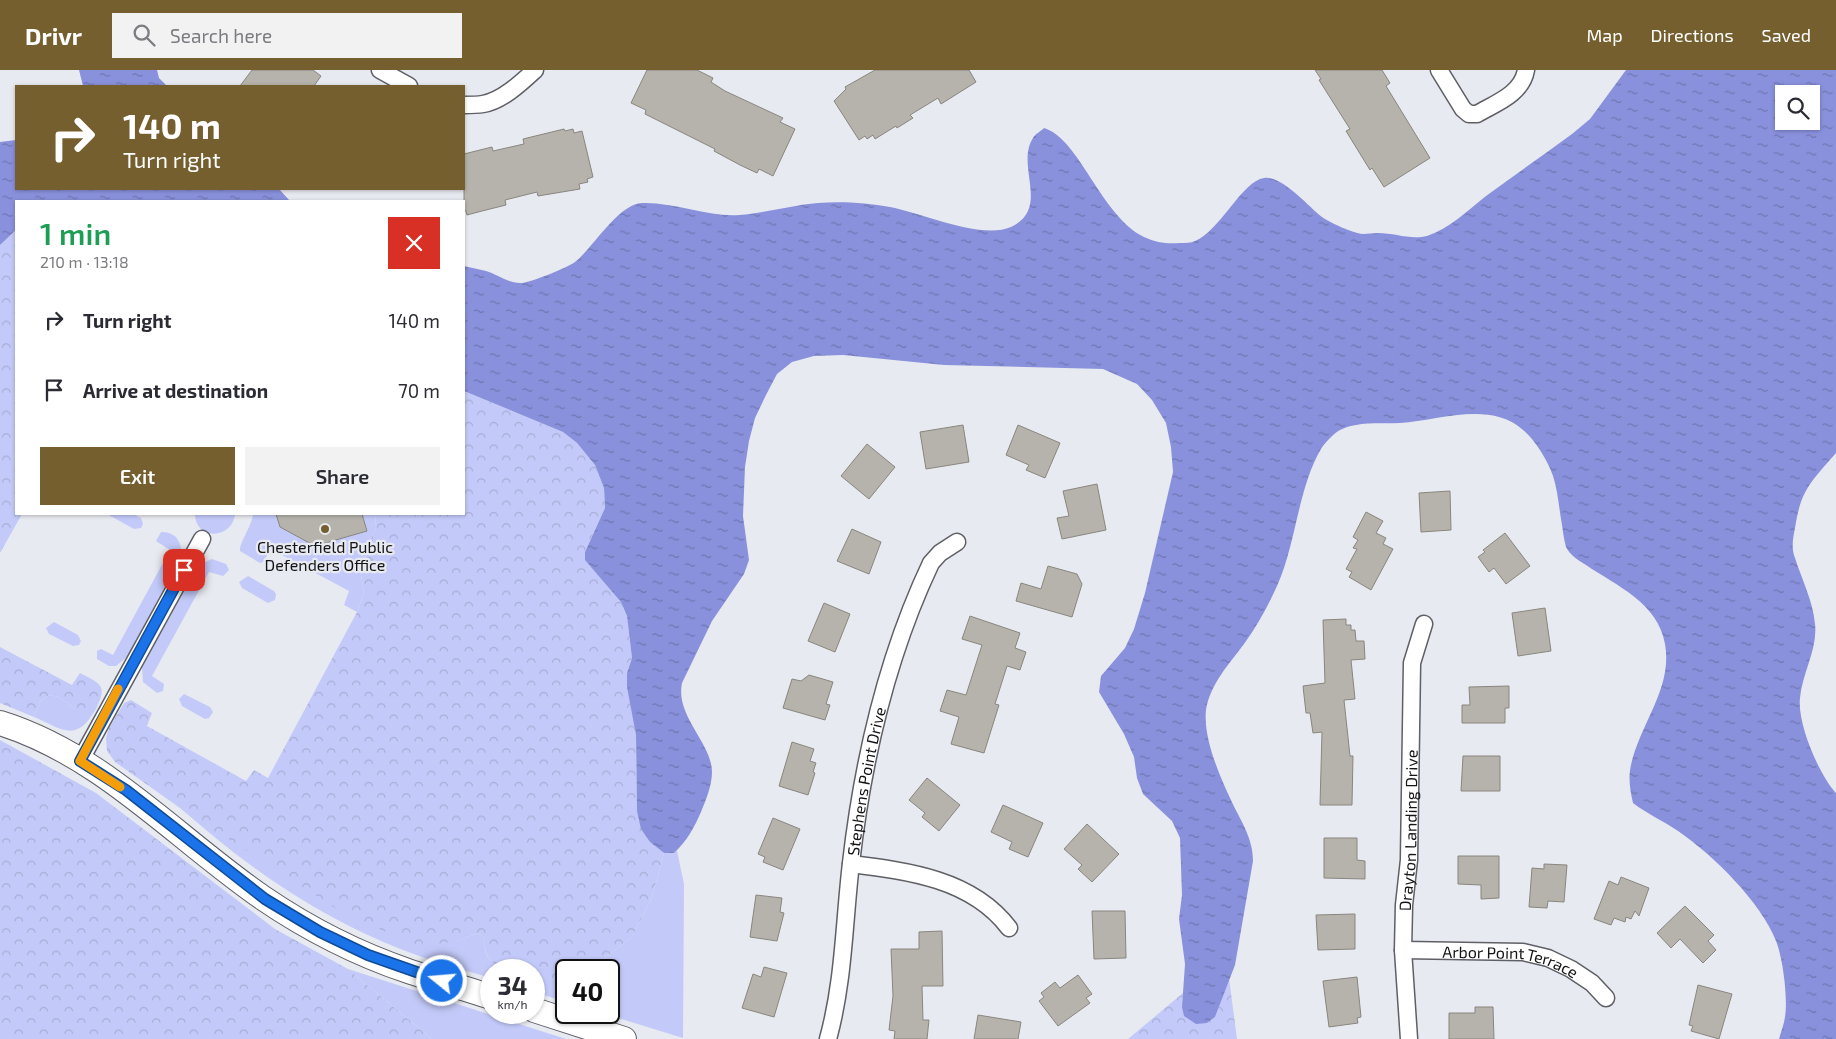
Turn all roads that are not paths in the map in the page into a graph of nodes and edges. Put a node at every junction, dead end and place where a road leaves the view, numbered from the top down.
1 (380, 70) edge
2 (536, 70) edge
3 (1439, 70) edge
4 (1526, 70) edge
5 (407, 85) edge
6 (465, 105) edge
7 (202, 539) dead end
8 (957, 542) dead end
9 (1424, 624) dead end
10 (0, 723) edge
11 (80, 761) junction
12 (851, 864) junction
13 (1009, 928) dead end
14 (1403, 950) junction
15 (480, 993) edge
16 (1606, 998) dead end
17 (545, 1014) edge
18 (624, 1039) edge
19 (828, 1039) edge
20 (1409, 1039) edge

1 - 5 street
2 - 6 street
3 - 4 street
7 - 11 street
8 - 12 street, Stephens Point Drive
9 - 14 street, Drayton Landing Drive
10 - 11 street
11 - 15 street
12 - 13 street
12 - 19 street, Stephens Point Drive
14 - 16 street, Arbor Point Terrace
14 - 20 street, Drayton Landing Drive
17 - 18 street

